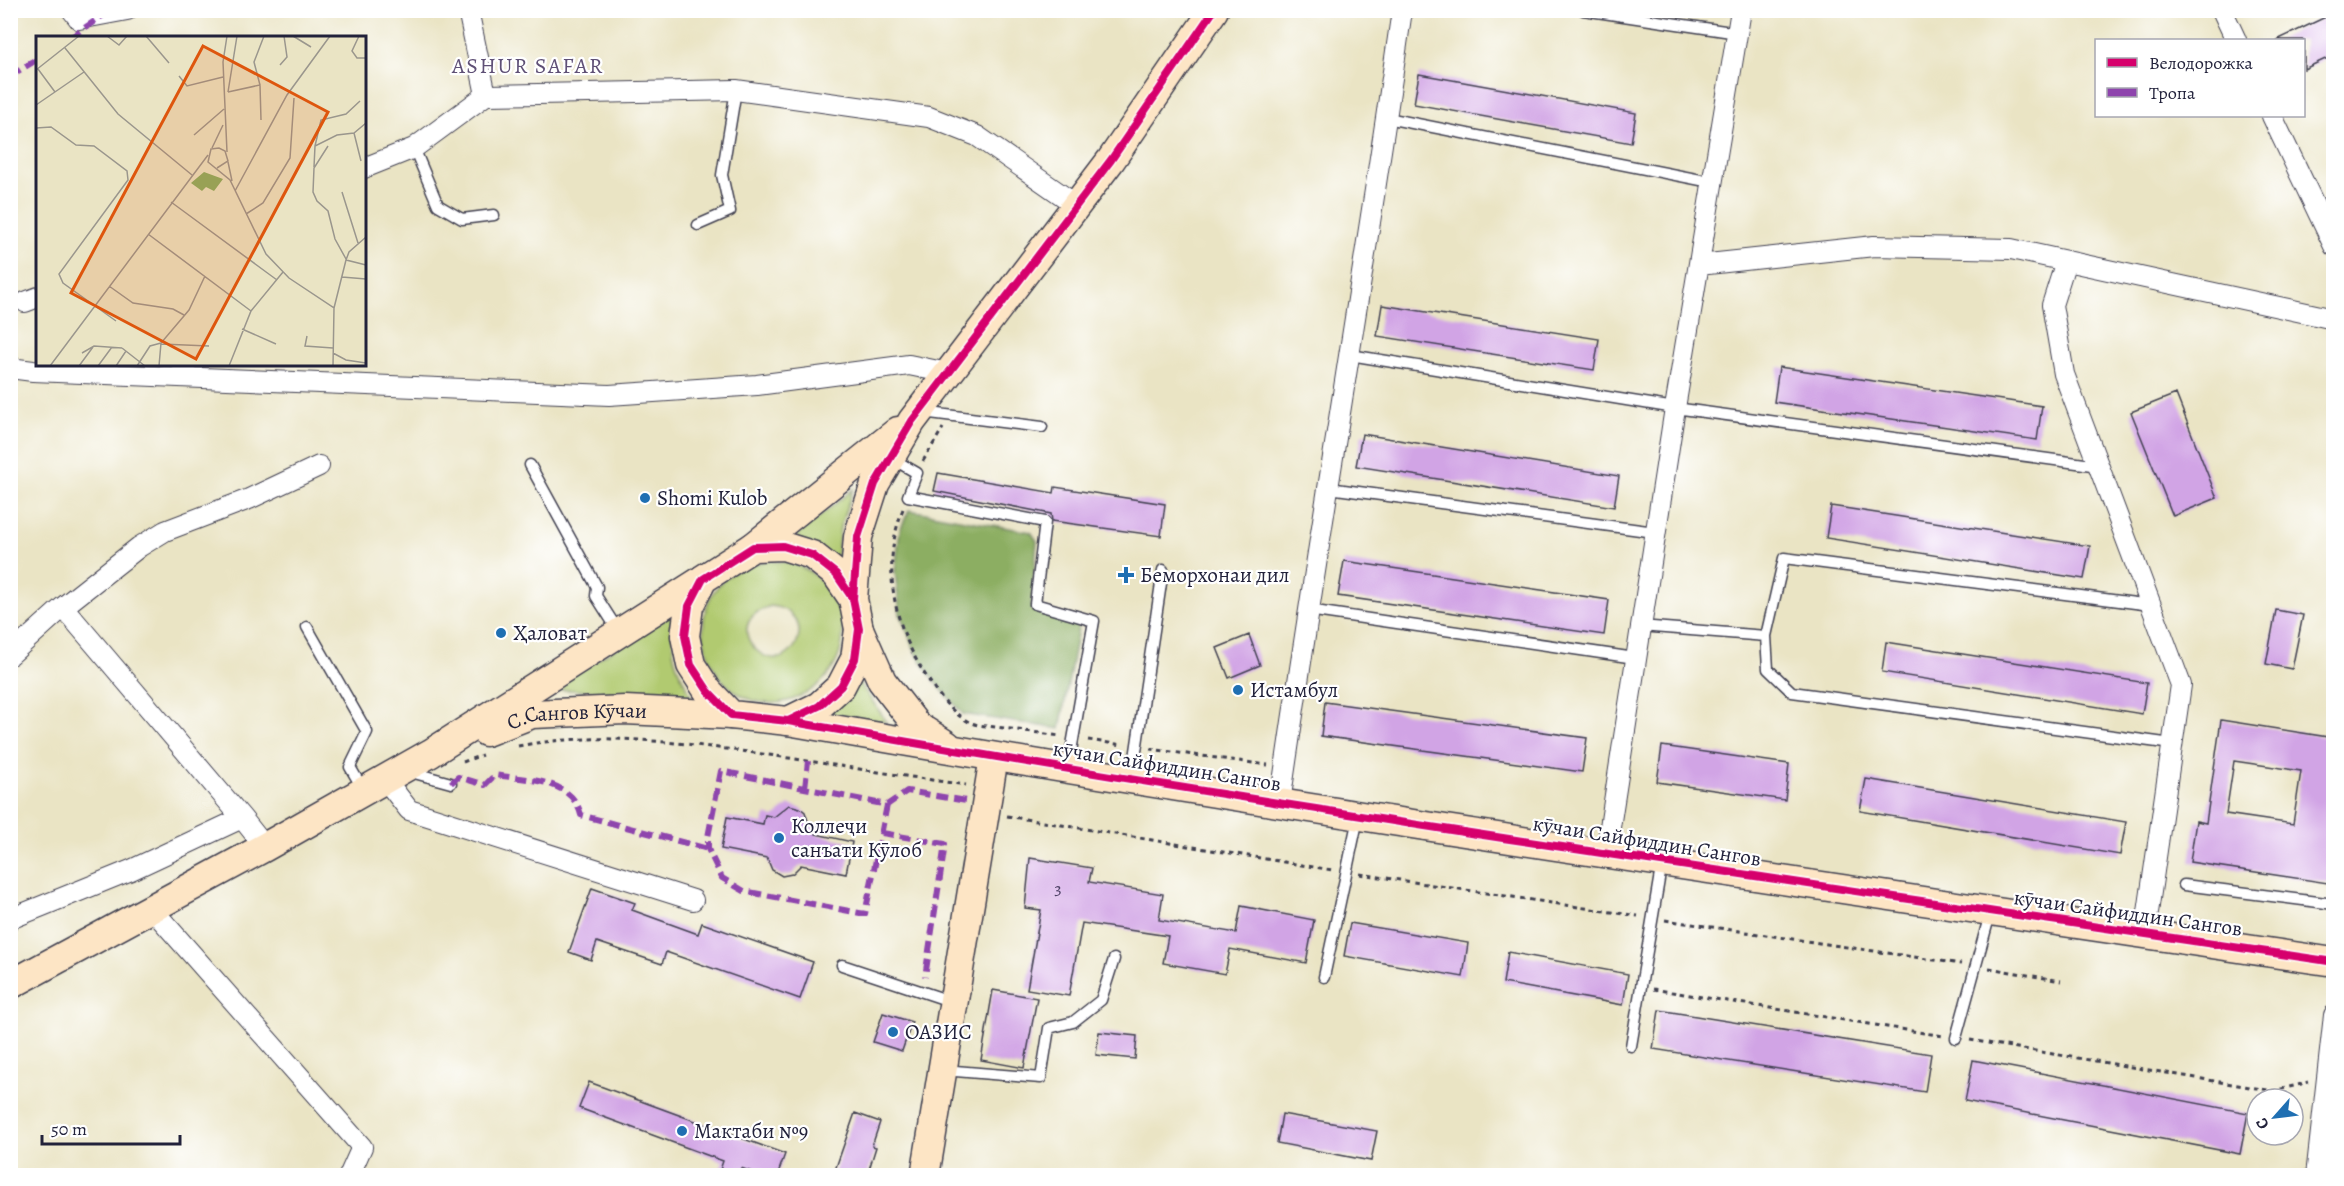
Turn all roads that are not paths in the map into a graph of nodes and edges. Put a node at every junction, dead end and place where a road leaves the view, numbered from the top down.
1 (72, 10) edge
2 (127, 10) edge
3 (468, 10) edge
4 (1214, 10) edge
5 (1402, 10) edge
6 (1583, 10) edge
7 (1741, 10) edge
8 (2222, 10) edge
9 (1738, 33) junction
10 (2236, 39) edge
11 (736, 90) junction
12 (486, 95) junction
13 (2272, 117) edge
14 (1387, 118) junction
15 (414, 147) junction
16 (366, 167) edge
17 (1711, 182) junction
18 (1076, 205) junction
19 (494, 215) dead end
20 (698, 225) dead end
21 (2334, 246) edge
22 (2066, 261) junction
23 (1699, 265) junction
24 (2334, 319) edge
25 (1350, 355) junction
26 (10, 368) edge
27 (948, 373) junction
28 (1675, 408) junction
29 (915, 416) junction
30 (1042, 427) dead end
31 (890, 458) junction
32 (530, 465) dead end
33 (320, 466) dead end
34 (2099, 466) junction
35 (1329, 488) junction
36 (1655, 532) junction
37 (753, 547) junction
38 (1164, 570) dead end
39 (703, 579) junction
40 (853, 599) junction
41 (2151, 605) junction
42 (63, 607) junction
43 (1308, 610) junction
44 (1640, 626) junction
45 (307, 627) dead end
46 (859, 629) junction
47 (619, 633) junction
48 (1766, 636) junction
49 (10, 655) edge
50 (1635, 658) junction
51 (731, 715) junction
52 (788, 721) junction
53 (2172, 744) junction
54 (956, 751) junction
55 (994, 757) junction
56 (433, 766) junction
57 (1068, 768) junction
58 (1132, 779) junction
59 (383, 780) junction
60 (451, 783) dead end
61 (1280, 803) junction
62 (1359, 815) junction
63 (242, 818) junction
64 (265, 848) junction
65 (1606, 853) junction
66 (1662, 862) junction
67 (2184, 885) dead end
68 (693, 900) dead end
69 (2334, 904) edge
70 (153, 909) junction
71 (1991, 910) junction
72 (10, 920) edge
73 (2145, 933) junction
74 (1114, 959) dead end
75 (2334, 962) edge
76 (842, 965) dead end
77 (1324, 977) dead end
78 (10, 985) edge
79 (954, 1002) junction
80 (2334, 1015) edge
81 (1956, 1038) road end
82 (1631, 1047) dead end
83 (943, 1070) junction
84 (349, 1176) edge
85 (926, 1176) edge
86 (2316, 1176) edge

1 - 2 street
3 - 12 street
4 - 18 street
5 - 14 street
6 - 9 lane
7 - 9 street
8 - 10 street
9 - 17 street
11 - 12 street
11 - 18 street
11 - 20 lane
12 - 15 street
13 - 21 street
14 - 17 lane
14 - 25 street
15 - 16 street
15 - 19 lane
17 - 23 street
18 - 27 street
22 - 23 street
22 - 24 street
22 - 34 street
23 - 28 street
25 - 28 lane
25 - 35 street
26 - 27 street
27 - 29 street
28 - 34 lane
28 - 36 street
29 - 30 lane
29 - 31 street
29 - 37 street
31 - 40 street
31 - 57 lane
32 - 47 lane
33 - 42 street
34 - 41 street
35 - 36 lane
35 - 43 street
36 - 44 street
37 - 39 street
37 - 40 street
38 - 58 lane
39 - 47 street
39 - 51 street
40 - 46 street
41 - 48 lane
41 - 53 street
42 - 49 street
42 - 63 street
43 - 50 lane
43 - 61 street
44 - 48 lane
44 - 50 street
45 - 59 lane
46 - 52 street
46 - 54 street
47 - 56 street
48 - 53 lane
50 - 65 street
51 - 52 street
51 - 56 street, С.Сангов Кӯчаи
52 - 54 street
53 - 73 street
54 - 55 street, кӯчаи Сайфиддин Сангов
55 - 57 street, кӯчаи Сайфиддин Сангов
55 - 79 street
56 - 59 street
56 - 60 lane
57 - 58 street, кӯчаи Сайфиддин Сангов
58 - 61 street, кӯчаи Сайфиддин Сангов
59 - 64 street
59 - 68 street
61 - 62 street, кӯчаи Сайфиддин Сангов
62 - 65 street, кӯчаи Сайфиддин Сангов
62 - 77 lane
63 - 64 street
63 - 72 street
64 - 70 street
65 - 66 street, кӯчаи Сайфиддин Сангов
66 - 71 street, кӯчаи Сайфиддин Сангов
66 - 82 lane
67 - 69 lane
70 - 78 street
70 - 84 street
71 - 73 street, кӯчаи Сайфиддин Сангов
71 - 81 lane
73 - 75 street, кӯчаи Сайфиддин Сангов
74 - 83 lane
76 - 79 lane
79 - 83 street
80 - 86 street
83 - 85 street

